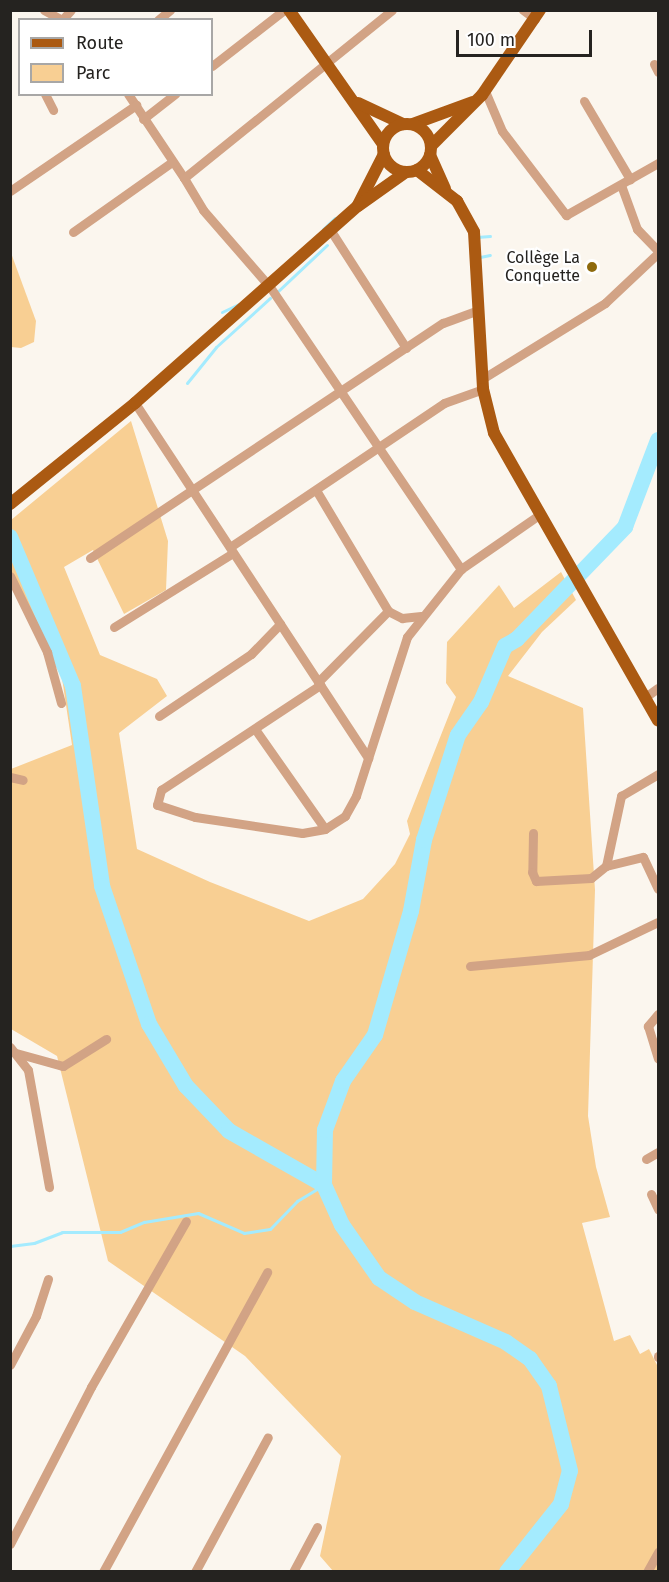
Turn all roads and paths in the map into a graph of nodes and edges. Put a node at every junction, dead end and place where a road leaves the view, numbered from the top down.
1 (71, 10) edge
2 (287, 10) edge
3 (392, 10) edge
4 (523, 10) edge
5 (538, 15) edge
6 (55, 17) edge
7 (213, 65) edge
8 (329, 66) junction
9 (485, 91) junction
10 (46, 96) edge
11 (129, 96) edge
12 (172, 96) edge
13 (584, 101) dead end
14 (473, 102) junction
15 (357, 103) junction
16 (136, 105) junction
17 (53, 110) dead end
18 (143, 119) junction
19 (408, 124) junction
20 (383, 149) junction
21 (431, 150) junction
22 (172, 162) junction
23 (658, 162) edge
24 (411, 171) junction
25 (184, 178) junction
26 (626, 182) junction
27 (445, 190) junction
28 (10, 191) edge
29 (358, 206) junction
30 (331, 231) junction
31 (73, 232) dead end
32 (658, 252) edge
33 (270, 287) junction
34 (478, 310) junction
35 (406, 348) junction
36 (482, 384) junction
37 (340, 391) junction
38 (135, 403) junction
39 (377, 449) junction
40 (316, 490) junction
41 (193, 492) junction
42 (11, 504) edge
43 (539, 515) junction
44 (231, 550) junction
45 (90, 558) dead end
46 (461, 569) junction
47 (10, 576) edge
48 (388, 611) junction
49 (421, 616) junction
50 (280, 624) junction
51 (114, 627) dead end
52 (319, 684) junction
53 (658, 688) edge
54 (644, 698) junction
55 (61, 703) dead end
56 (159, 716) dead end
57 (658, 720) edge
58 (255, 729) junction
59 (368, 758) junction
60 (658, 774) edge
61 (10, 777) edge
62 (23, 780) dead end
63 (325, 829) junction
64 (533, 833) dead end
65 (606, 866) junction
66 (658, 889) edge
67 (658, 922) edge
68 (470, 966) dead end
69 (658, 1014) edge
70 (106, 1039) dead end
71 (13, 1050) edge
72 (658, 1059) edge
73 (658, 1152) edge
74 (645, 1159) dead end
75 (49, 1187) dead end
76 (651, 1194) dead end
77 (658, 1209) edge
78 (186, 1221) dead end
79 (267, 1272) dead end
80 (48, 1279) dead end
81 (10, 1365) edge
82 (268, 1437) dead end
83 (317, 1527) dead end
84 (10, 1544) edge
85 (658, 1552) edge
86 (103, 1572) edge
87 (195, 1572) edge
88 (293, 1572) edge
89 (647, 1572) edge

1 - 6 street
2 - 7 street
2 - 8 main road
3 - 8 street
4 - 5 street
5 - 9 main road
8 - 15 main road
8 - 25 street
9 - 14 main road
9 - 26 street
10 - 17 street
11 - 16 street
12 - 18 street
13 - 26 street
14 - 19 main road
14 - 21 main road
15 - 19 main road
15 - 20 main road
16 - 18 street
16 - 28 street
18 - 22 street
19 - 20 main road
19 - 21 main road
20 - 24 main road
20 - 29 main road
21 - 24 main road
21 - 27 main road
22 - 25 street
22 - 31 street
23 - 26 street
24 - 27 main road
24 - 29 main road
25 - 33 street
26 - 32 street
27 - 34 main road
29 - 30 main road
30 - 33 main road
30 - 35 street
32 - 36 street
33 - 37 street
33 - 38 main road
34 - 35 street
34 - 36 main road
35 - 37 street
36 - 39 street
36 - 43 main road
37 - 39 street
37 - 41 street
38 - 41 street
38 - 42 main road
39 - 40 street
39 - 46 street
40 - 44 street
40 - 48 street
41 - 44 street
41 - 45 street
43 - 46 street
43 - 54 main road
44 - 50 street
44 - 51 street
46 - 49 street
47 - 55 street
48 - 49 street
48 - 52 street
49 - 59 street
50 - 52 street
50 - 56 street
52 - 58 street
52 - 59 street
53 - 54 street
54 - 57 main road
58 - 63 street
58 - 63 street
59 - 63 street
60 - 65 street
61 - 62 street
64 - 65 street
65 - 66 street
67 - 68 street
69 - 72 street
70 - 71 street
71 - 75 street
73 - 74 street
76 - 77 street
78 - 84 street
79 - 86 street
80 - 81 street
82 - 87 street
83 - 88 street
85 - 89 street

